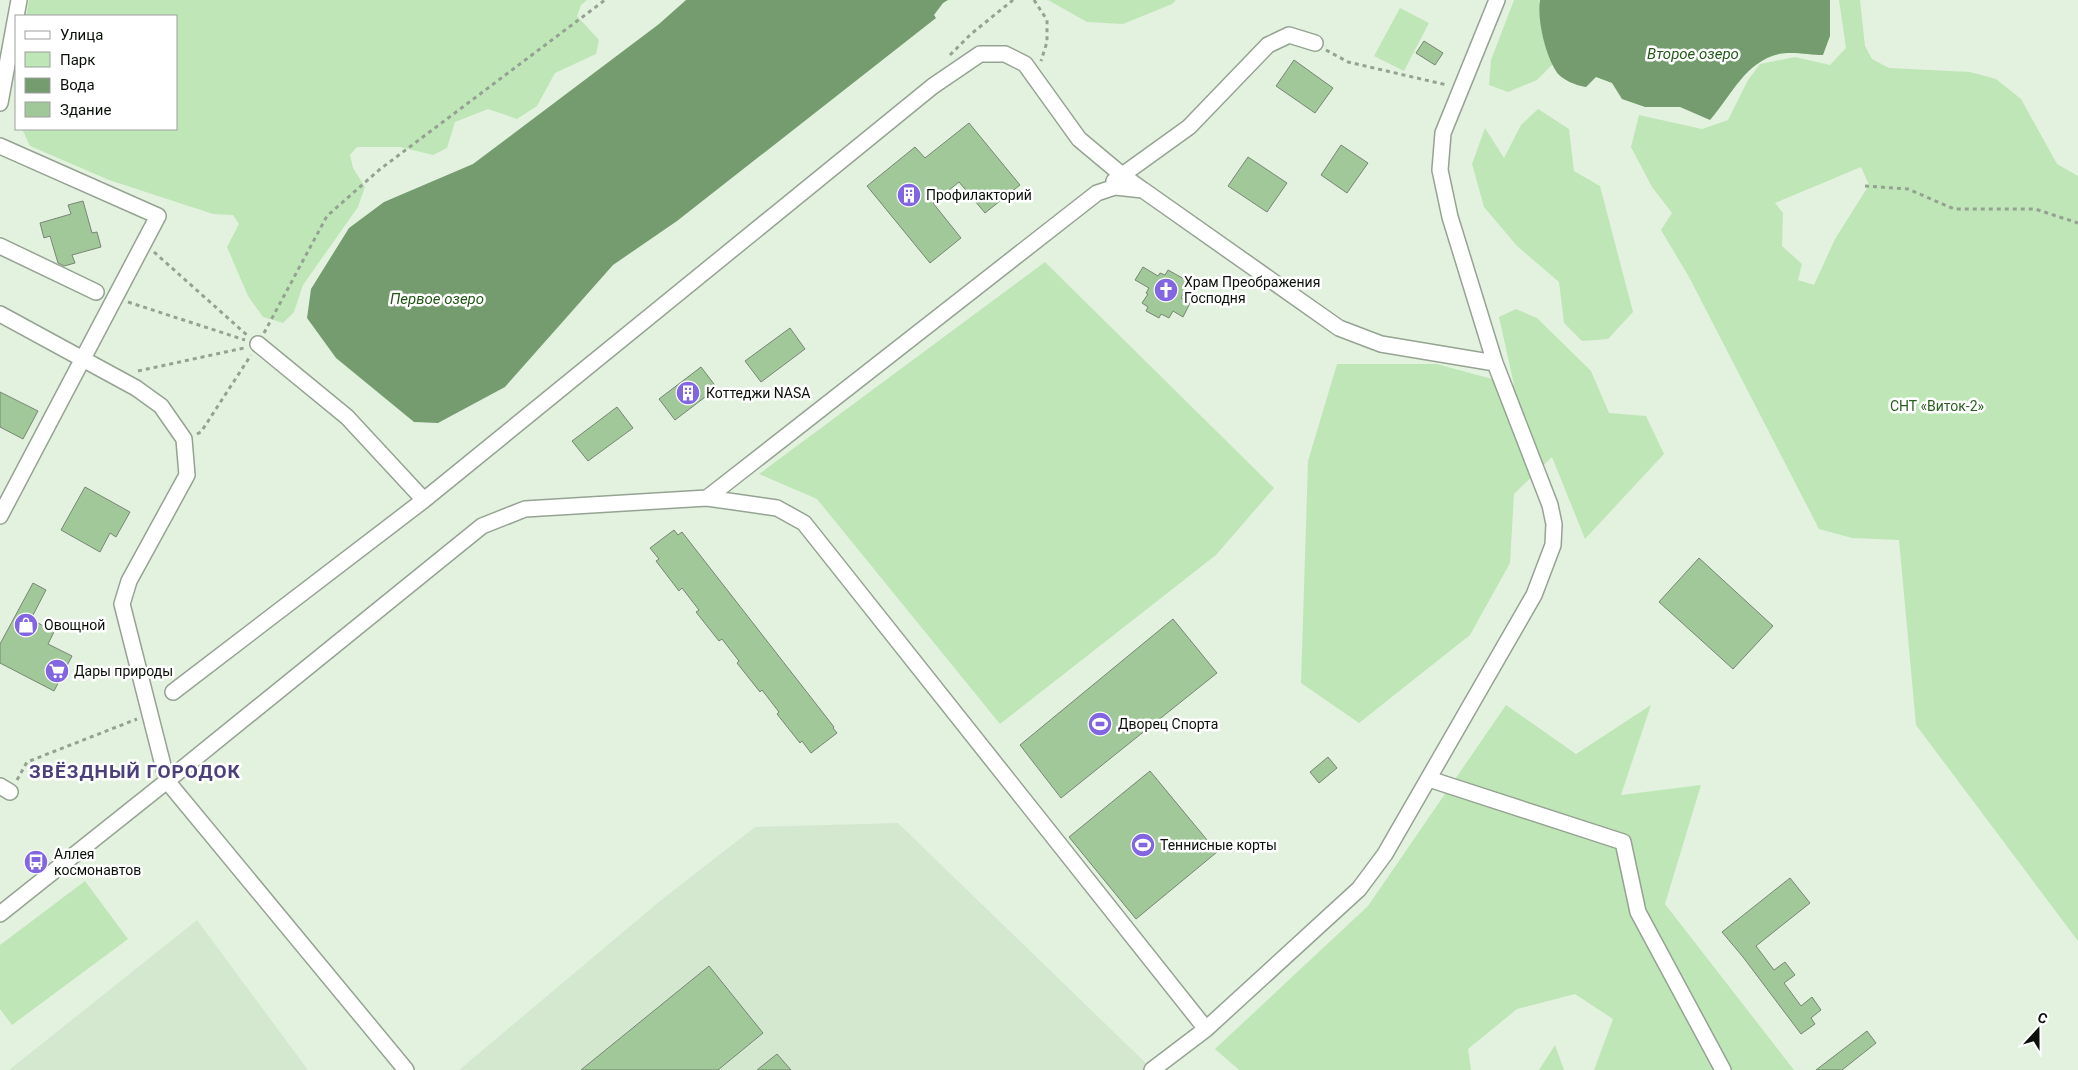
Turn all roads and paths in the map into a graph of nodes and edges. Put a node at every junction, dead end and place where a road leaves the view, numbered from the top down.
1 (18, 0) edge
2 (605, 0) edge
3 (1013, 0) edge
4 (1034, 0) edge
5 (1497, 0) edge
6 (15, 15) edge
7 (15, 17) edge
8 (1315, 43) joint
9 (946, 58) dead end
10 (1035, 78) junction
11 (1461, 88) junction
12 (0, 103) edge
13 (0, 146) edge
14 (1122, 175) junction
15 (1865, 186) dead end
16 (1143, 190) junction
17 (1097, 193) junction
18 (2078, 223) edge
19 (144, 243) junction
20 (0, 246) edge
21 (96, 292) dead end
22 (115, 298) junction
23 (0, 314) edge
24 (258, 344) junction
25 (83, 359) junction
26 (1495, 363) junction
27 (115, 376) junction
28 (184, 439) junction
29 (707, 498) junction
30 (424, 500) junction
31 (0, 516) edge
32 (173, 692) dead end
33 (150, 714) junction
34 (1429, 779) junction
35 (167, 782) junction
36 (5, 789) edge
37 (0, 914) edge
38 (1206, 1029) junction
39 (406, 1070) edge
40 (1152, 1070) edge
41 (1723, 1070) edge

1 - 6 street
2 - 24 path
3 - 9 path
4 - 10 path
5 - 11 street
7 - 12 street
8 - 11 path
8 - 14 street
10 - 14 street
10 - 30 street
11 - 26 street
13 - 19 street
14 - 16 street
14 - 17 street
15 - 18 path
16 - 17 street
16 - 26 street
17 - 29 street
19 - 22 street
19 - 24 path
20 - 21 street
22 - 24 path
22 - 25 street
23 - 25 street
24 - 27 path
24 - 28 path
24 - 30 street
25 - 27 street
25 - 31 street
26 - 34 street
27 - 28 street
28 - 33 street
29 - 35 street
29 - 38 street
30 - 32 street
33 - 35 street
33 - 36 path
34 - 38 street
34 - 41 street
35 - 37 street
35 - 39 street
38 - 40 street

